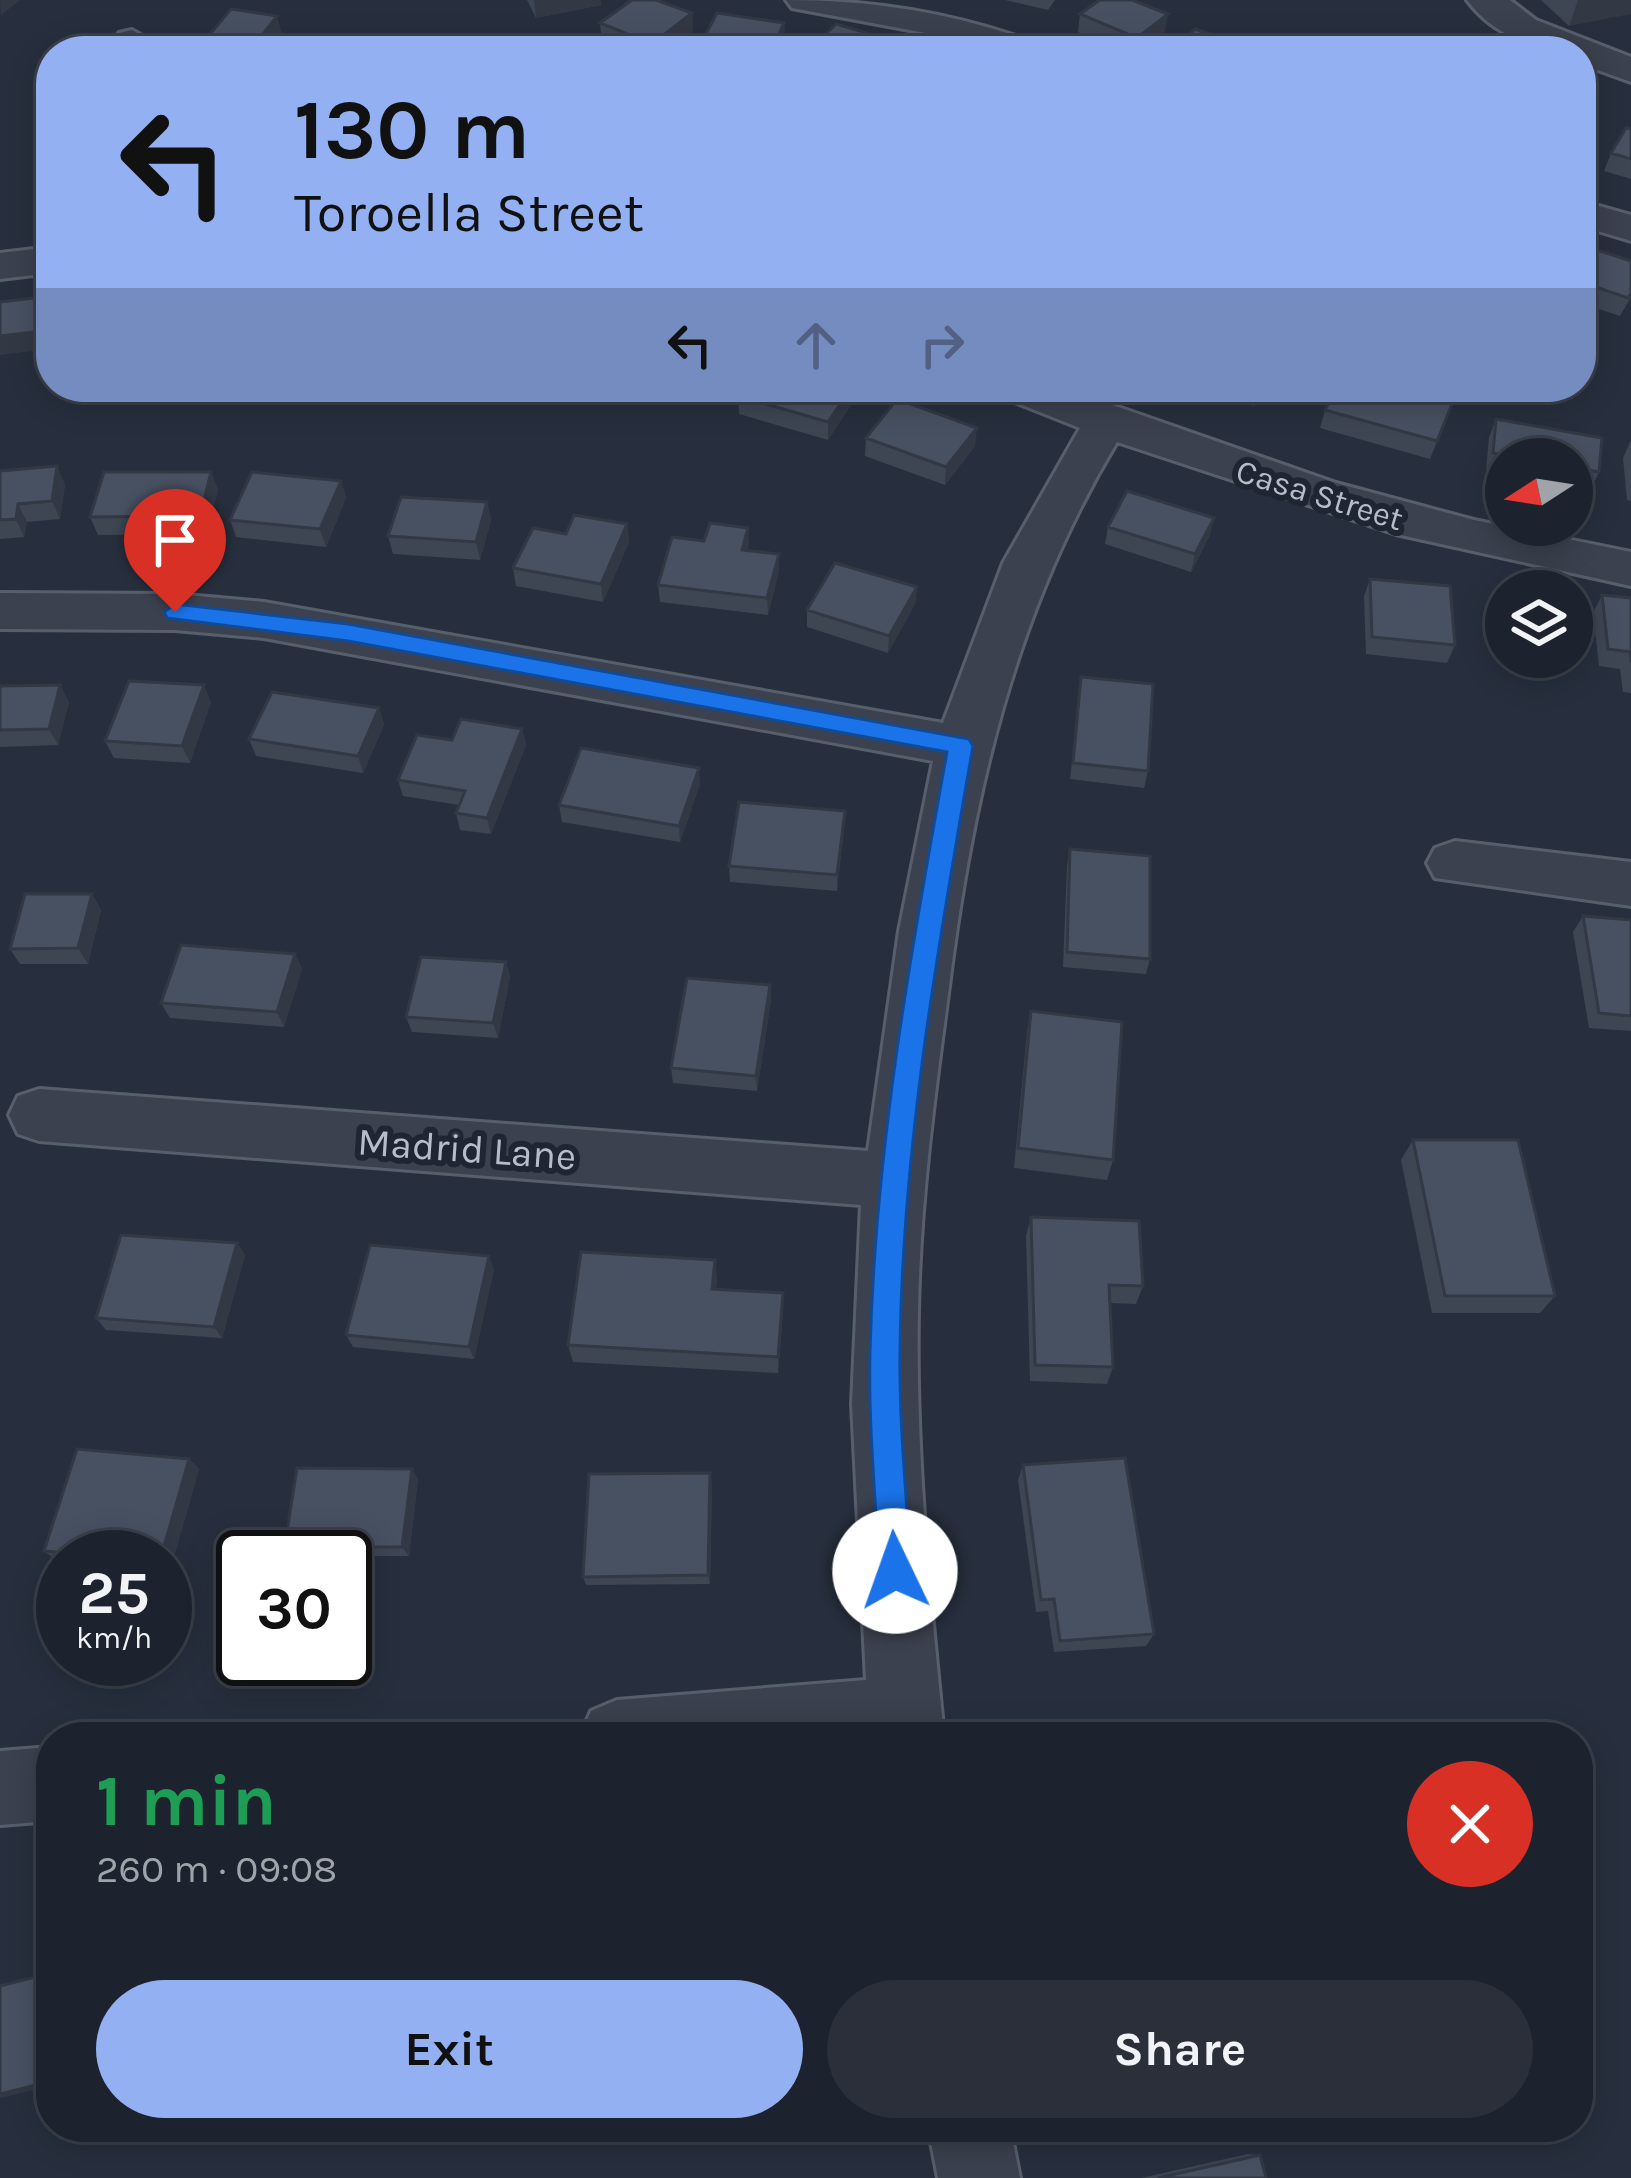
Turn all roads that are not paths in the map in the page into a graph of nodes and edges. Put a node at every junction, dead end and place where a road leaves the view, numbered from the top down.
1 (805, 0) edge
2 (1486, 0) edge
3 (981, 36) edge
4 (1543, 36) edge
5 (1596, 57) edge
6 (1631, 70) edge
7 (1596, 217) edge
8 (1631, 227) edge
9 (36, 262) edge
10 (0, 266) edge
11 (1056, 402) edge
12 (1106, 422) junction
13 (1631, 568) edge
14 (0, 611) edge
15 (961, 746) junction
16 (1455, 863) dead end
17 (1631, 884) edge
18 (39, 1115) dead end
19 (895, 1180) junction
20 (906, 1722) edge
21 (36, 1785) edge
22 (0, 1788) edge
23 (972, 2142) edge
24 (979, 2178) edge

1 - 3 street
2 - 4 street
5 - 6 street
7 - 8 street
9 - 10 street
11 - 12 street, Casa Street
12 - 13 street, Casa Street
12 - 15 street
14 - 15 street
15 - 19 street
16 - 17 street
18 - 19 street, Madrid Lane
19 - 20 street
21 - 22 street
23 - 24 street

